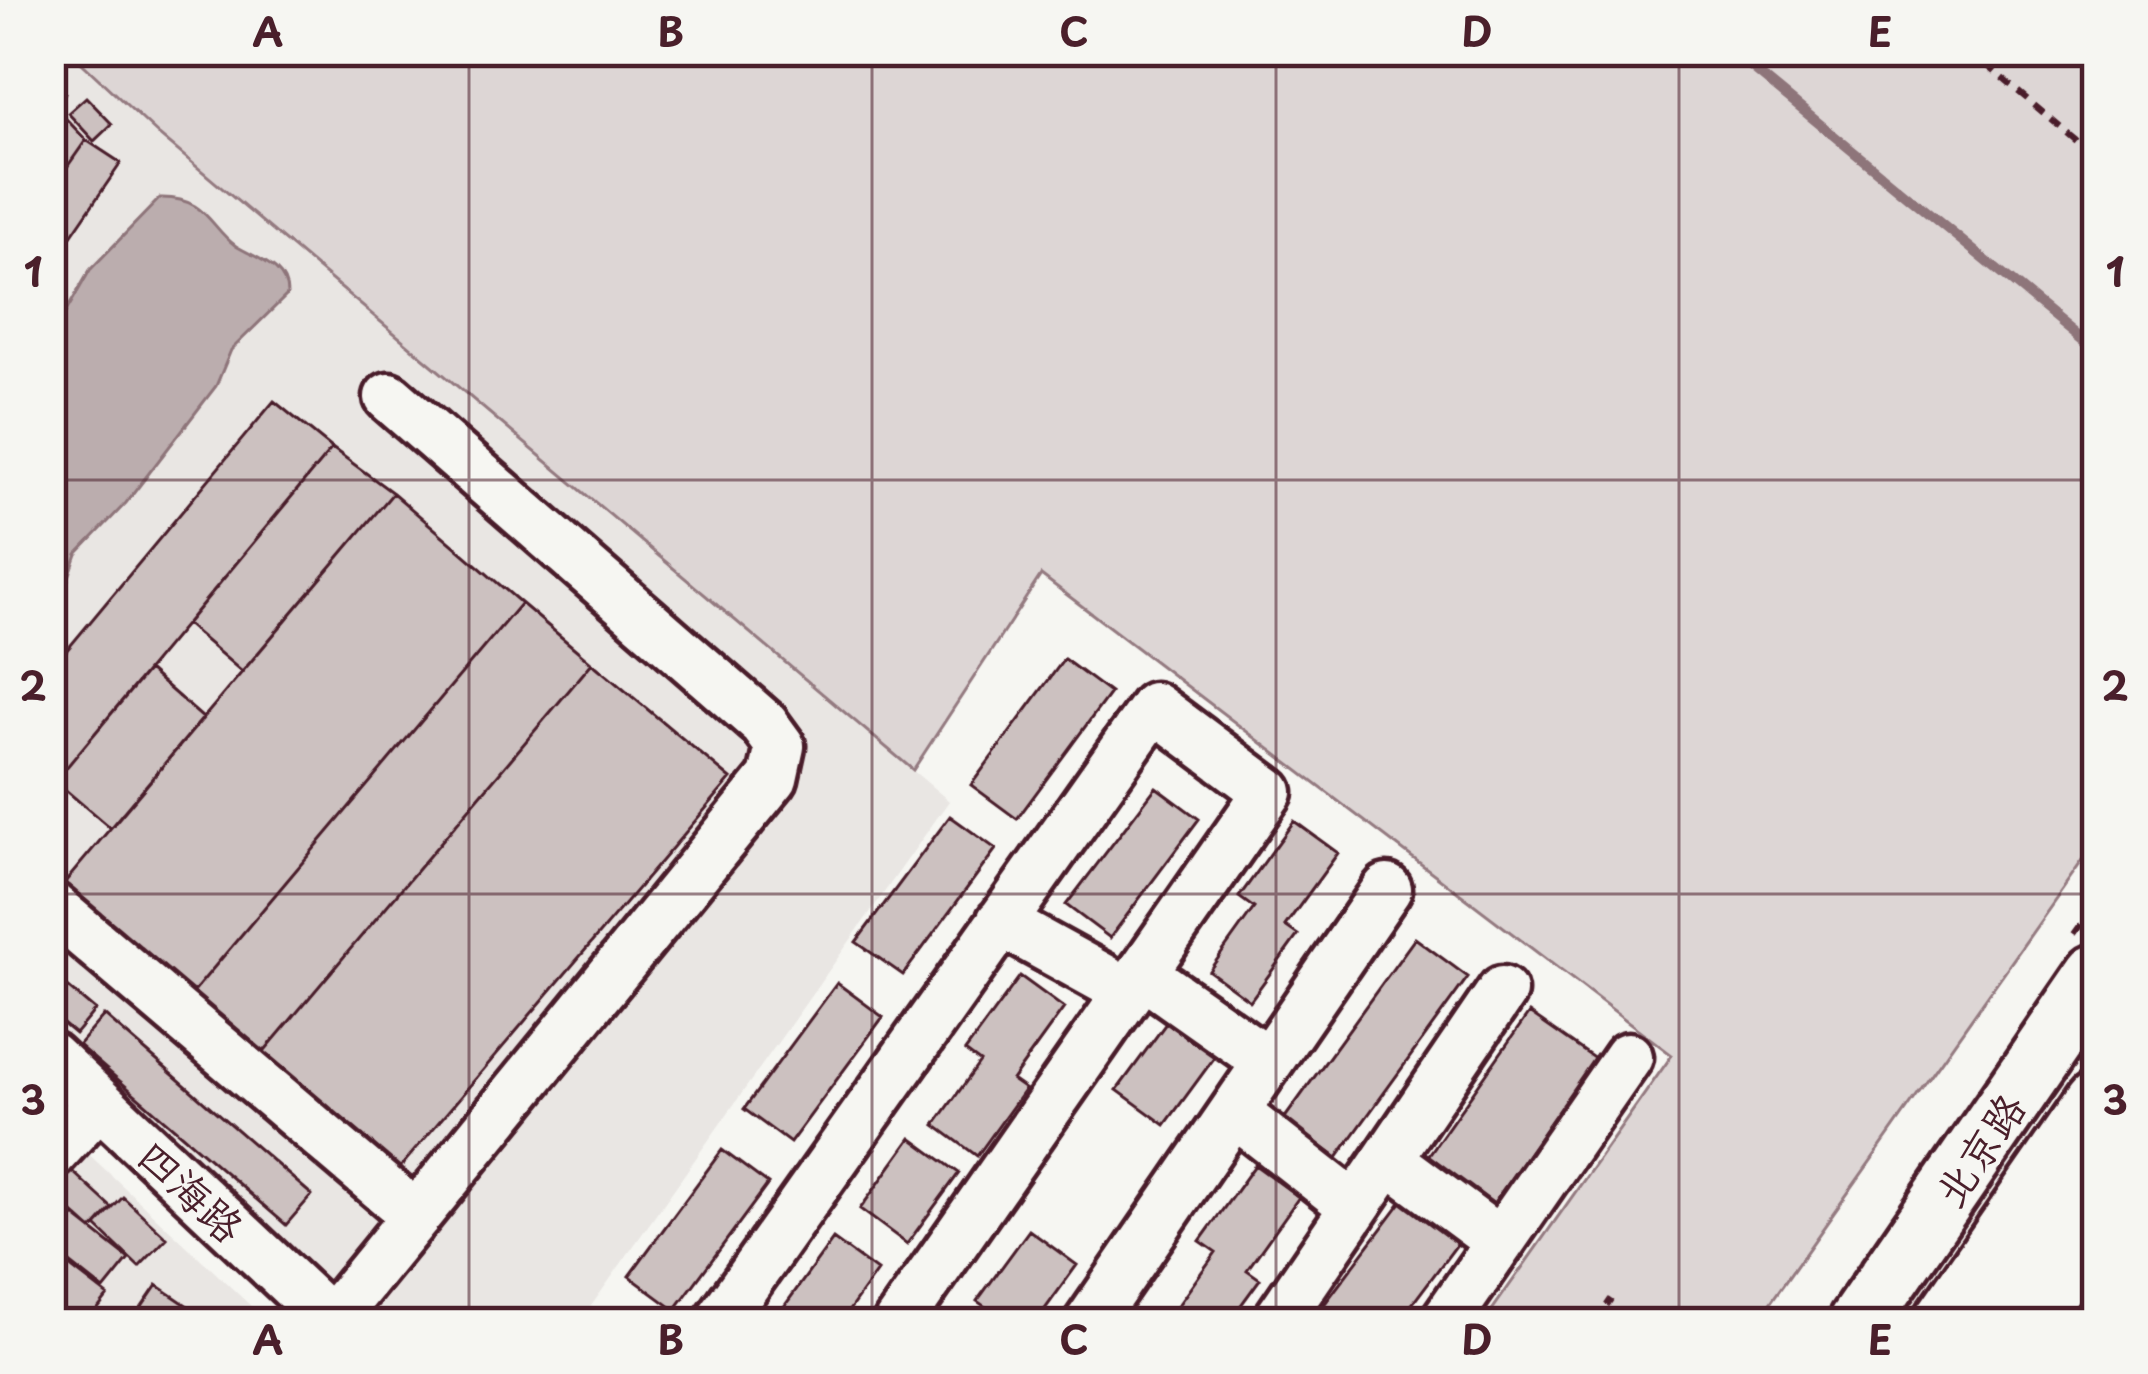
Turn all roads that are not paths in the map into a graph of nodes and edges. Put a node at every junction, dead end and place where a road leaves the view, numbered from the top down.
1 (389, 397) dead end
2 (1387, 889) dead end
3 (51, 906) edge
4 (1001, 922) junction
5 (2097, 975) edge
6 (1135, 982) junction
7 (1502, 991) dead end
8 (1628, 1057) dead end
9 (51, 1058) edge
10 (1268, 1062) junction
11 (99, 1103) junction
12 (2097, 1106) edge
13 (1234, 1112) junction
14 (51, 1155) edge
15 (1388, 1159) junction
16 (1354, 1207) junction
17 (2097, 1212) edge
18 (416, 1216) junction
19 (1500, 1242) junction
20 (332, 1322) edge
21 (718, 1323) edge
22 (898, 1323) edge
23 (1089, 1323) edge
24 (1276, 1323) edge
25 (1444, 1323) edge
26 (1858, 1323) edge
27 (1947, 1323) edge
28 (2020, 1323) edge

1 - 18 street
2 - 10 street
3 - 18 street
4 - 6 street
4 - 6 street
4 - 21 street
5 - 26 main road, 北京路
6 - 10 street
6 - 22 street
7 - 15 street
8 - 19 street
9 - 11 street, 四海路
10 - 13 street
11 - 14 street
11 - 20 street, 四海路
12 - 27 highway
13 - 16 street
13 - 23 street
15 - 16 street
15 - 19 street
16 - 24 street
17 - 28 highway
18 - 20 street
19 - 25 street

